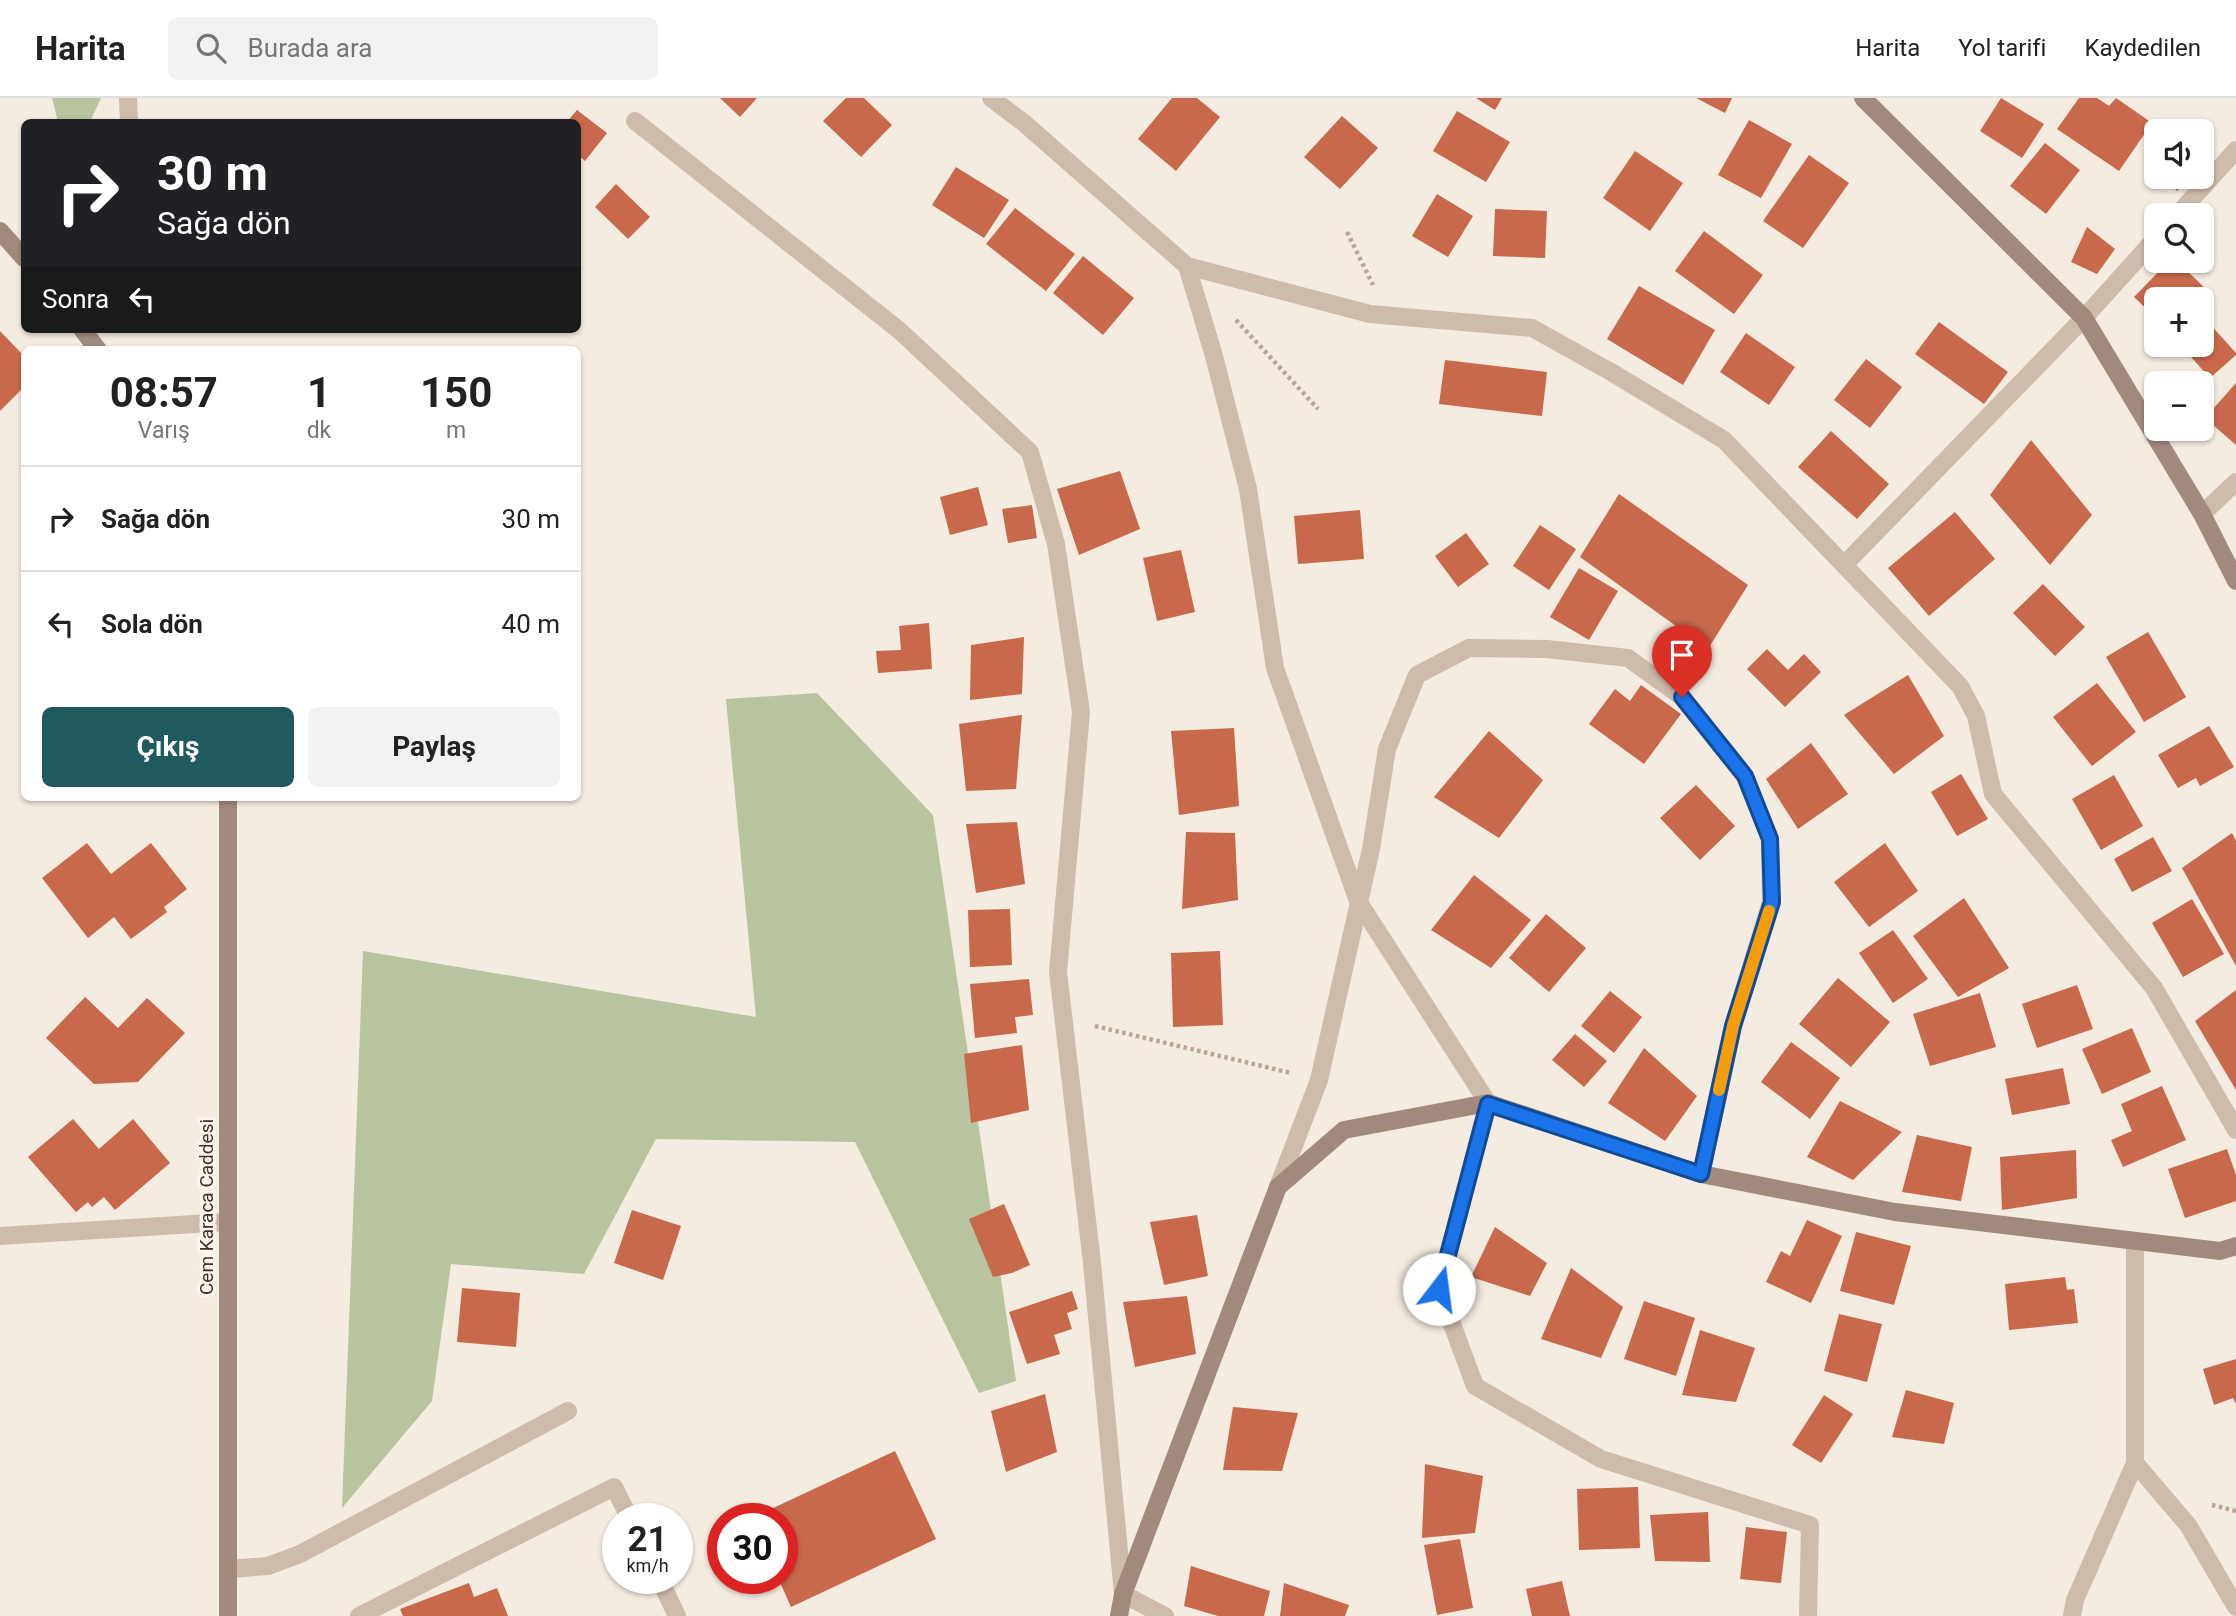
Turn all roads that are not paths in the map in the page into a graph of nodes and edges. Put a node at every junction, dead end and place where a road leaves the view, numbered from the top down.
1 (128, 98) edge
2 (991, 98) edge
3 (1863, 98) edge
4 (130, 119) edge
5 (635, 121) dead end
6 (2236, 150) edge
7 (2188, 203) edge
8 (0, 231) edge
9 (2144, 252) edge
10 (21, 255) edge
11 (1187, 266) junction
12 (2084, 318) junction
13 (2236, 482) edge
14 (2202, 514) junction
15 (1844, 565) junction
16 (2236, 581) edge
17 (228, 801) edge
18 (1358, 901) junction
19 (1488, 1104) junction
20 (2236, 1130) edge
21 (1701, 1174) junction
22 (1278, 1187) junction
23 (227, 1222) junction
24 (0, 1236) edge
25 (2135, 1241) junction
26 (2236, 1246) edge
27 (568, 1411) dead end
28 (2135, 1463) junction
29 (622, 1503) edge
30 (228, 1569) junction
31 (667, 1594) edge
32 (1123, 1594) junction
33 (2236, 1606) edge
34 (228, 1616) edge
35 (359, 1616) edge
36 (677, 1616) edge
37 (1119, 1616) edge
38 (1165, 1616) edge
39 (1808, 1616) edge
40 (2072, 1616) edge

1 - 4 street
2 - 11 street
3 - 12 street
5 - 32 street
6 - 7 street
8 - 10 street
9 - 12 street
11 - 15 street
11 - 18 street
12 - 14 street
12 - 15 street
13 - 14 street
14 - 16 street
15 - 20 street
17 - 23 street, Cem Karaca Caddesi
18 - 19 street
18 - 21 street
18 - 22 street
19 - 21 street
19 - 22 street
19 - 39 street
21 - 25 street
22 - 32 street
23 - 24 street
23 - 30 street, Cem Karaca Caddesi
25 - 26 street
25 - 28 street
27 - 30 street
28 - 33 street
28 - 40 street
29 - 35 street
30 - 34 street, Cem Karaca Caddesi
31 - 36 street
32 - 37 street
32 - 38 street

